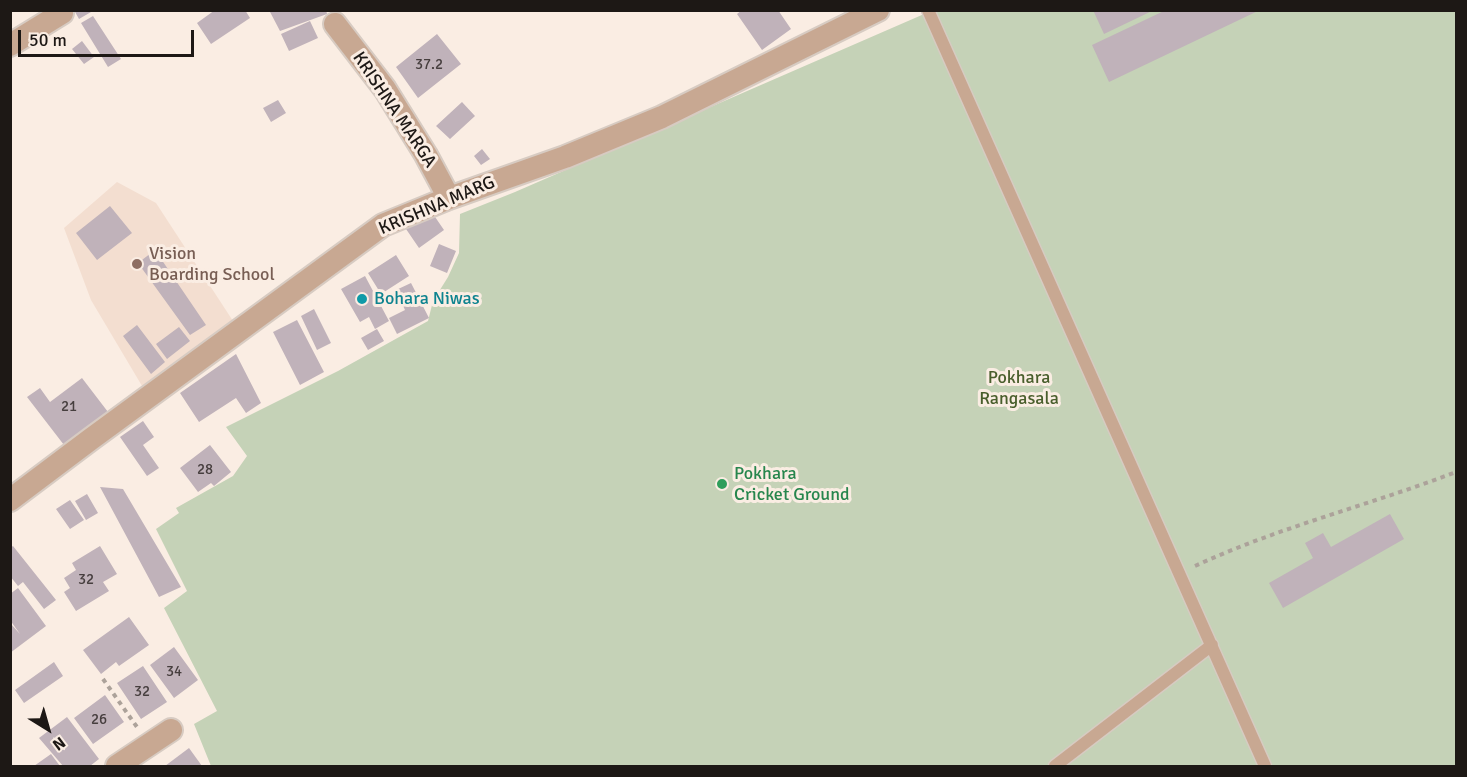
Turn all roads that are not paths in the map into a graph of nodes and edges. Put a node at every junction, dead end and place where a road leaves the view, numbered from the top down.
1 (878, 10) edge
2 (928, 10) edge
3 (62, 13) dead end
4 (335, 24) dead end
5 (10, 45) edge
6 (449, 198) junction
7 (10, 500) edge
8 (1212, 645) junction
9 (171, 730) dead end
10 (117, 766) edge
11 (1055, 766) edge
12 (1265, 766) edge

1 - 6 street, KRISHNA MARG
2 - 8 lane
3 - 5 street
4 - 6 street, KRISHNA MARGA
6 - 7 street, KRISHNA MARG
8 - 11 lane
8 - 12 lane
9 - 10 street

